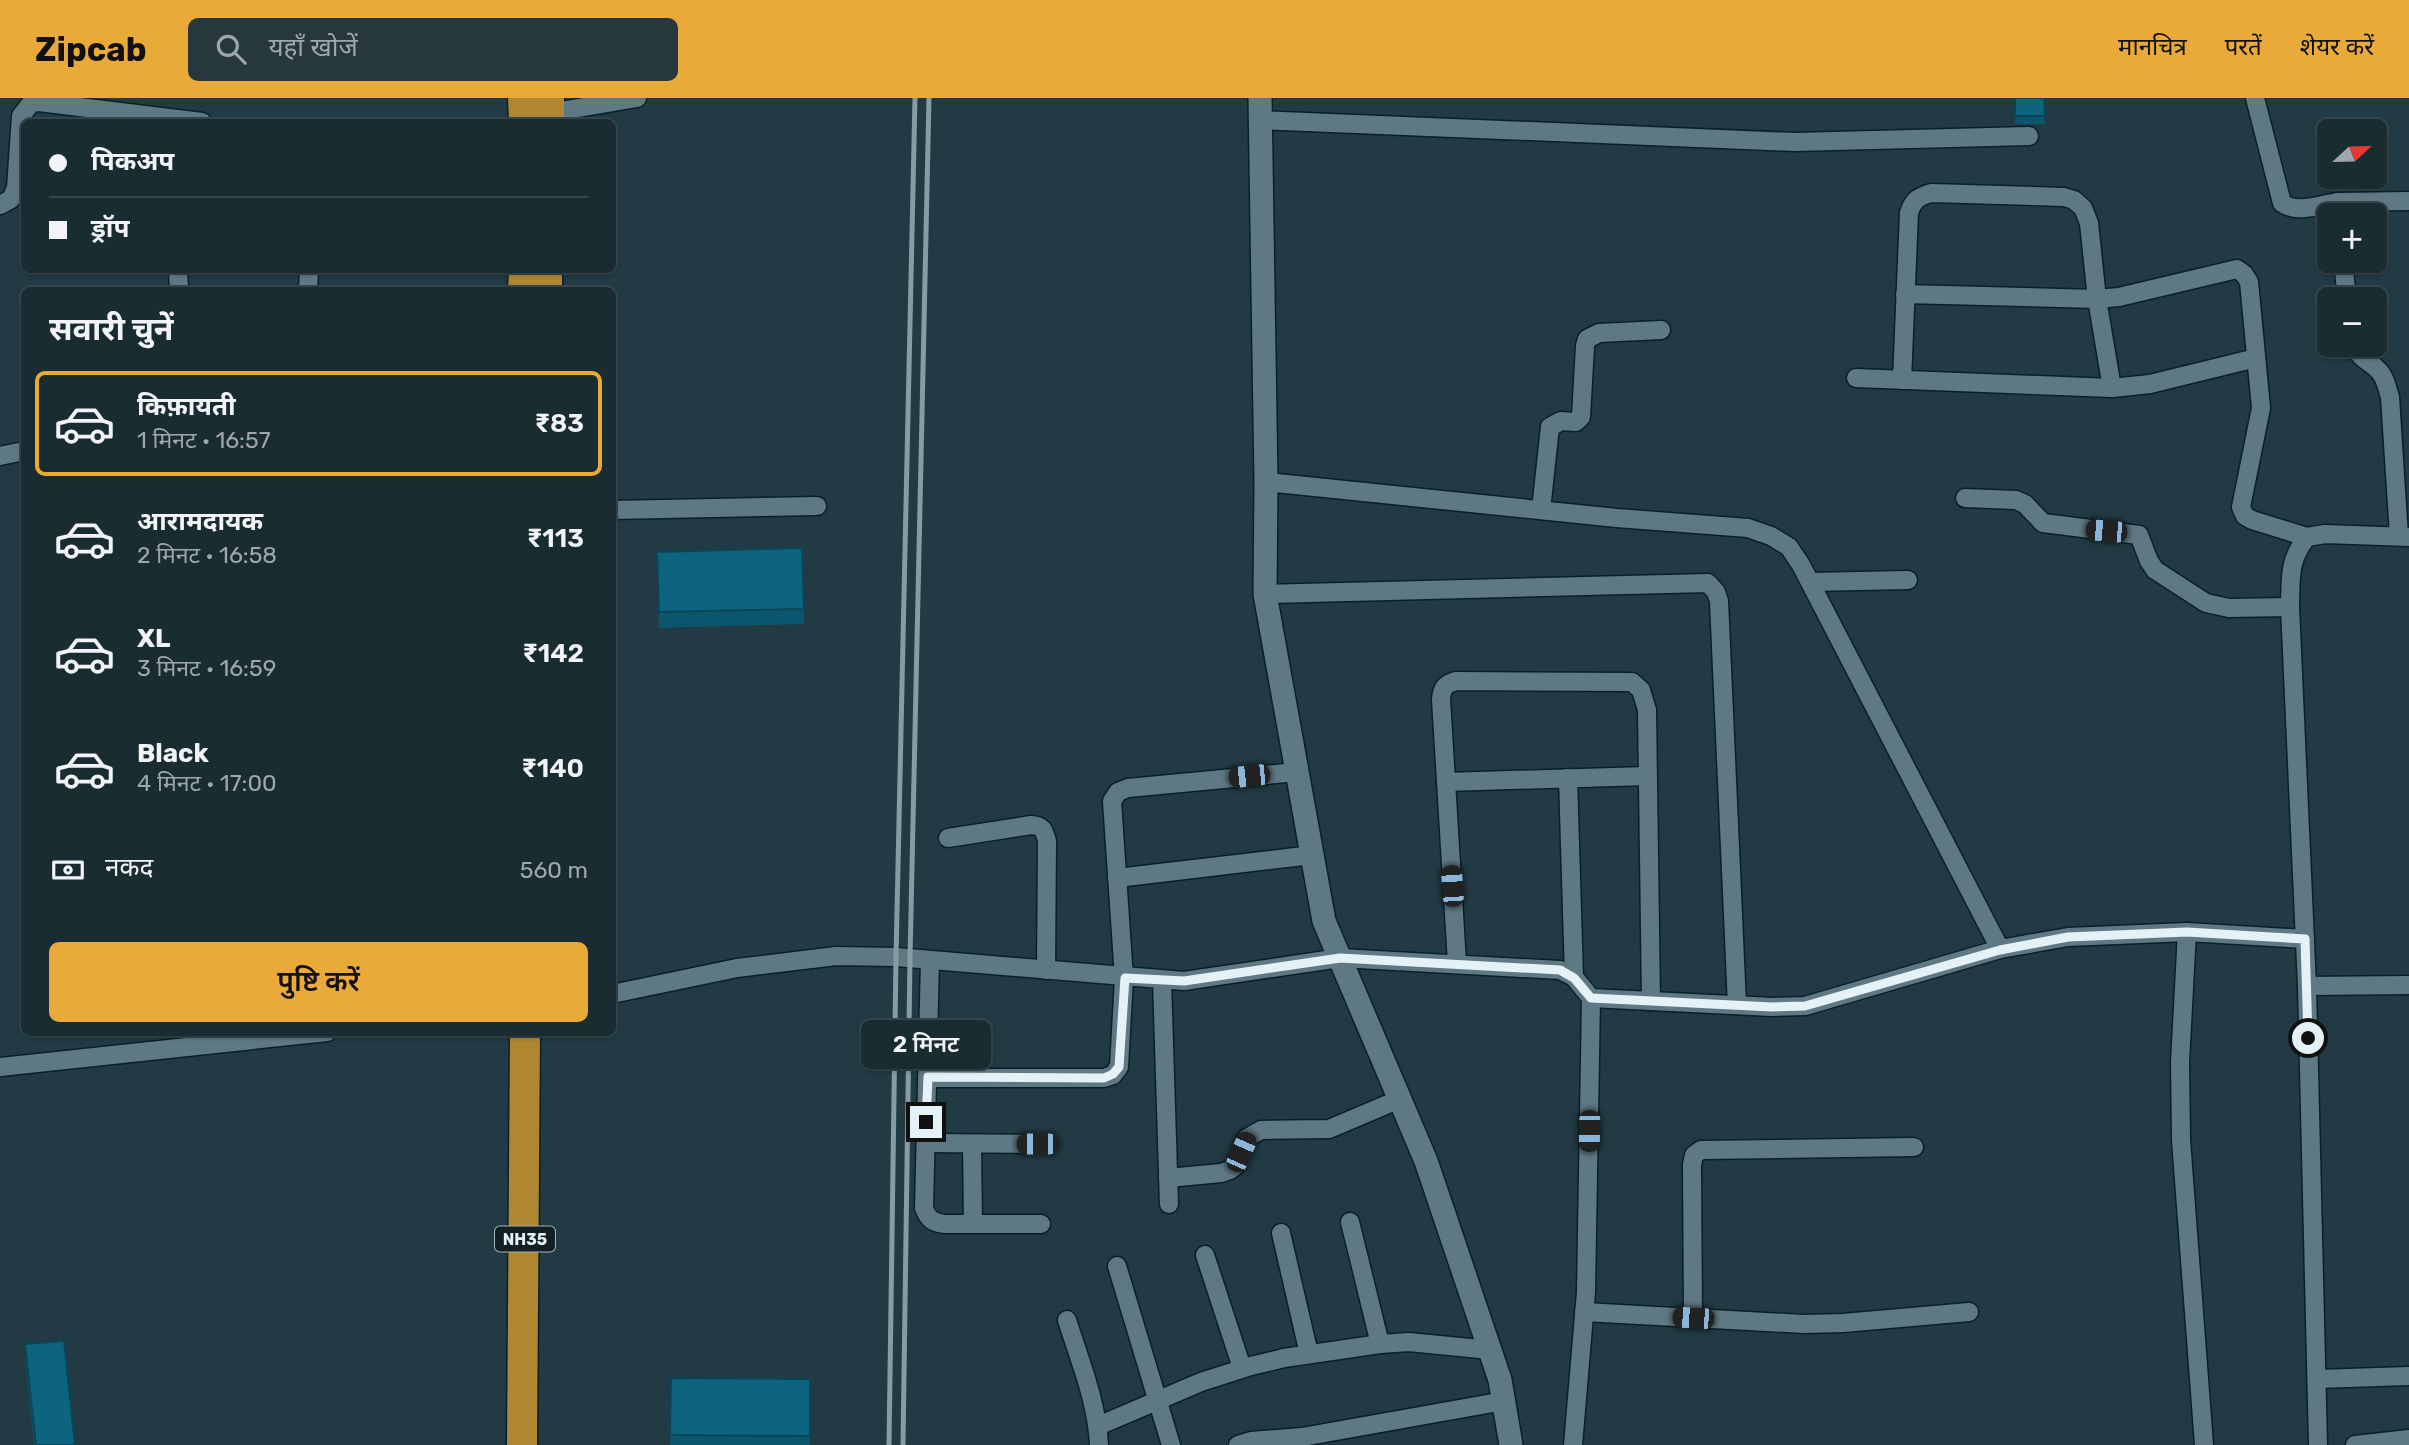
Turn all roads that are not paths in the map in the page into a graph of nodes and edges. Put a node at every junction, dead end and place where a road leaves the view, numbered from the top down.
1 (523, 98) edge
2 (637, 98) edge
3 (2255, 98) edge
4 (74, 102) edge
5 (1260, 109) edge
6 (543, 114) edge
7 (101, 116) edge
8 (22, 119) edge
9 (152, 119) edge
10 (21, 128) edge
11 (2029, 136) dead end
12 (2409, 201) edge
13 (2387, 203) edge
14 (0, 205) edge
15 (2317, 208) edge
16 (1905, 294) junction
17 (2097, 299) junction
18 (1661, 330) dead end
19 (2362, 357) edge
20 (2256, 358) junction
21 (1856, 378) dead end
22 (1902, 380) junction
23 (2112, 388) junction
24 (21, 452) edge
25 (0, 456) edge
26 (1266, 482) junction
27 (1965, 498) dead end
28 (817, 506) dead end
29 (616, 510) edge
30 (1541, 510) junction
31 (2308, 537) junction
32 (2404, 537) edge
33 (1908, 580) dead end
34 (1810, 582) junction
35 (1265, 594) junction
36 (2290, 607) junction
37 (1297, 772) junction
38 (1647, 776) junction
39 (1569, 778) junction
40 (1446, 782) junction
41 (948, 838) dead end
42 (1312, 855) junction
43 (1117, 878) junction
44 (2187, 932) junction
45 (2305, 939) junction
46 (2000, 950) junction
47 (1340, 958) junction
48 (930, 960) junction
49 (1457, 963) junction
50 (1046, 970) junction
51 (1125, 978) junction
52 (1574, 978) junction
53 (1163, 980) junction
54 (2409, 985) edge
55 (2306, 986) junction
56 (616, 993) edge
57 (1591, 998) junction
58 (1651, 1001) junction
59 (1737, 1005) junction
60 (291, 1036) edge
61 (525, 1036) edge
62 (0, 1068) edge
63 (928, 1077) junction
64 (1400, 1099) junction
65 (926, 1143) junction
66 (972, 1144) junction
67 (1037, 1144) dead end
68 (1914, 1147) dead end
69 (1168, 1178) junction
70 (1169, 1204) dead end
71 (1350, 1222) dead end
72 (973, 1224) junction
73 (1041, 1224) dead end
74 (1281, 1233) dead end
75 (1205, 1255) dead end
76 (1117, 1266) dead end
77 (1584, 1312) junction
78 (1969, 1312) dead end
79 (1693, 1318) junction
80 (1067, 1320) dead end
81 (1380, 1344) junction
82 (1490, 1350) junction
83 (1310, 1354) junction
84 (1242, 1368) junction
85 (2409, 1376) edge
86 (2317, 1379) junction
87 (1158, 1401) junction
88 (1504, 1401) junction
89 (1098, 1426) junction
90 (2409, 1439) edge
91 (522, 1445) edge
92 (1099, 1445) edge
93 (1171, 1445) edge
94 (1238, 1445) edge
95 (1511, 1445) edge
96 (1573, 1445) edge
97 (2204, 1445) edge
98 (2318, 1445) edge
99 (2355, 1445) edge

1 - 6 highway
2 - 6 street
3 - 15 street
4 - 7 street
4 - 8 street
5 - 11 street
5 - 26 street
7 - 9 street
10 - 14 street
12 - 13 street
16 - 17 street
16 - 17 street
16 - 22 street
17 - 20 street
17 - 23 street
18 - 30 street
19 - 32 street
20 - 23 street
20 - 31 street
21 - 22 street
22 - 23 street
24 - 25 street
26 - 30 street
26 - 35 street
27 - 36 street
28 - 29 street
30 - 34 street
31 - 32 street
31 - 36 street
33 - 34 street
34 - 46 street
35 - 37 street
35 - 59 street
36 - 45 street
37 - 42 street
37 - 43 street
38 - 39 street
38 - 40 street
38 - 58 street
39 - 40 street
39 - 52 street
40 - 49 street
41 - 50 street
42 - 43 street
42 - 47 street
43 - 51 street
44 - 45 street
44 - 46 street
44 - 97 street
45 - 55 street
46 - 59 street
47 - 49 street
47 - 53 street
47 - 64 street
48 - 50 street
48 - 56 street
48 - 63 street
49 - 52 street
50 - 51 street
51 - 53 street
51 - 63 street
52 - 57 street
53 - 69 street
54 - 55 street
55 - 86 street
57 - 58 street
57 - 77 street
58 - 59 street
60 - 62 street
61 - 91 highway, NH35
63 - 65 street
64 - 69 street
64 - 82 street
65 - 66 street
65 - 72 street
66 - 67 street
66 - 72 street
68 - 79 street
69 - 70 street
71 - 81 street
72 - 73 street
74 - 83 street
75 - 84 street
76 - 87 street
77 - 79 street
77 - 96 street
78 - 79 street
80 - 89 street
81 - 82 street
81 - 83 street
82 - 88 street
83 - 84 street
84 - 87 street
85 - 86 street
86 - 98 street
87 - 89 street
87 - 93 street
88 - 94 street
88 - 95 street
89 - 92 street
90 - 99 street

